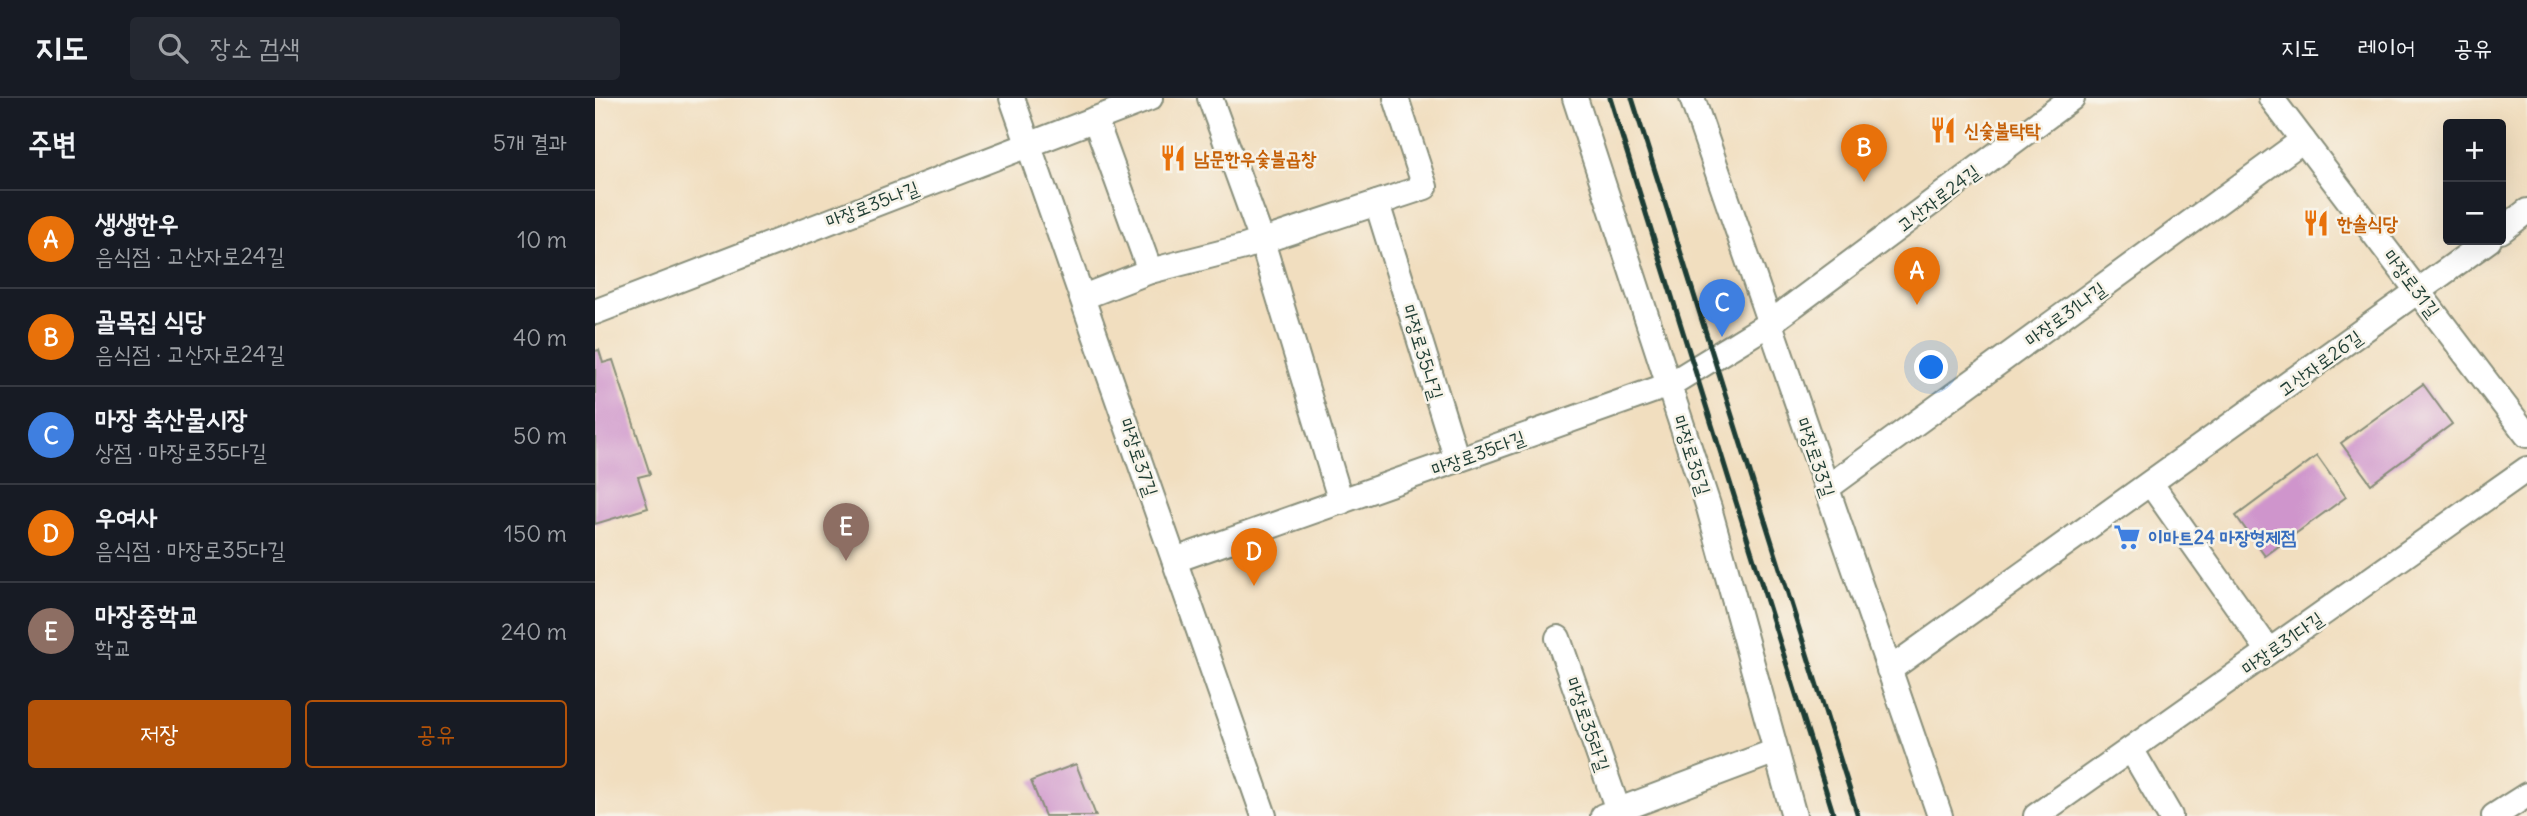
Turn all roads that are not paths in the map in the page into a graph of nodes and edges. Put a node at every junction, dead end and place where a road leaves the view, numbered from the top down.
1 (1012, 98) edge
2 (1150, 98) edge
3 (1210, 98) edge
4 (1396, 98) edge
5 (1575, 98) edge
6 (2072, 98) edge
7 (2271, 98) edge
8 (1694, 99) edge
9 (1095, 119) junction
10 (2303, 140) junction
11 (1028, 144) junction
12 (1377, 203) junction
13 (2527, 211) edge
14 (2506, 227) edge
15 (1262, 241) junction
16 (2482, 245) edge
17 (1150, 271) junction
18 (2419, 292) junction
19 (1083, 297) junction
20 (595, 312) edge
21 (1770, 323) junction
22 (1669, 385) junction
23 (2527, 435) edge
24 (1457, 460) junction
25 (2527, 469) edge
26 (2151, 484) junction
27 (1827, 488) junction
28 (1341, 502) junction
29 (1175, 560) junction
30 (1558, 638) dead end
31 (2269, 652) junction
32 (1889, 670) junction
33 (2131, 749) junction
34 (1776, 751) junction
35 (2527, 796) edge
36 (1611, 813) edge
37 (1264, 816) edge
38 (1794, 816) edge
39 (1940, 816) edge
40 (2036, 816) edge
41 (2170, 816) edge
42 (2494, 816) edge

1 - 11 street, 마장로37길
2 - 9 street, 마장로35나길
3 - 15 street
4 - 12 street
5 - 22 street, 마장로35길
6 - 21 street, 고산자로24길
7 - 10 street, 마장로31길
8 - 21 street, 마장로33길
9 - 11 street, 마장로35나길
9 - 17 street
10 - 18 street, 마장로31길
10 - 27 street, 마장로31나길
11 - 19 street, 마장로37길
11 - 20 street, 마장로35나길
12 - 15 street
12 - 24 street, 마장로35나길
13 - 14 street
15 - 17 street
15 - 28 street
16 - 18 street, 고산자로26길
17 - 19 street
18 - 23 street, 마장로31길
18 - 26 street, 고산자로26길
19 - 29 street, 마장로37길
21 - 22 street, 마장로35다길
21 - 27 street, 마장로33길
22 - 24 street, 마장로35다길
22 - 34 street, 마장로35길
24 - 28 street, 마장로35다길
25 - 31 street, 마장로31다길
26 - 31 street
26 - 32 street, 고산자로26길
27 - 32 street, 마장로33길
28 - 29 street, 마장로35다길
29 - 37 street, 마장로37길
30 - 36 street, 마장로35라길
31 - 33 street, 마장로31다길
32 - 39 street, 마장로33길
33 - 40 street, 마장로31다길
33 - 41 street
34 - 36 street, 마장로35라길
34 - 38 street, 마장로35길
35 - 42 street

